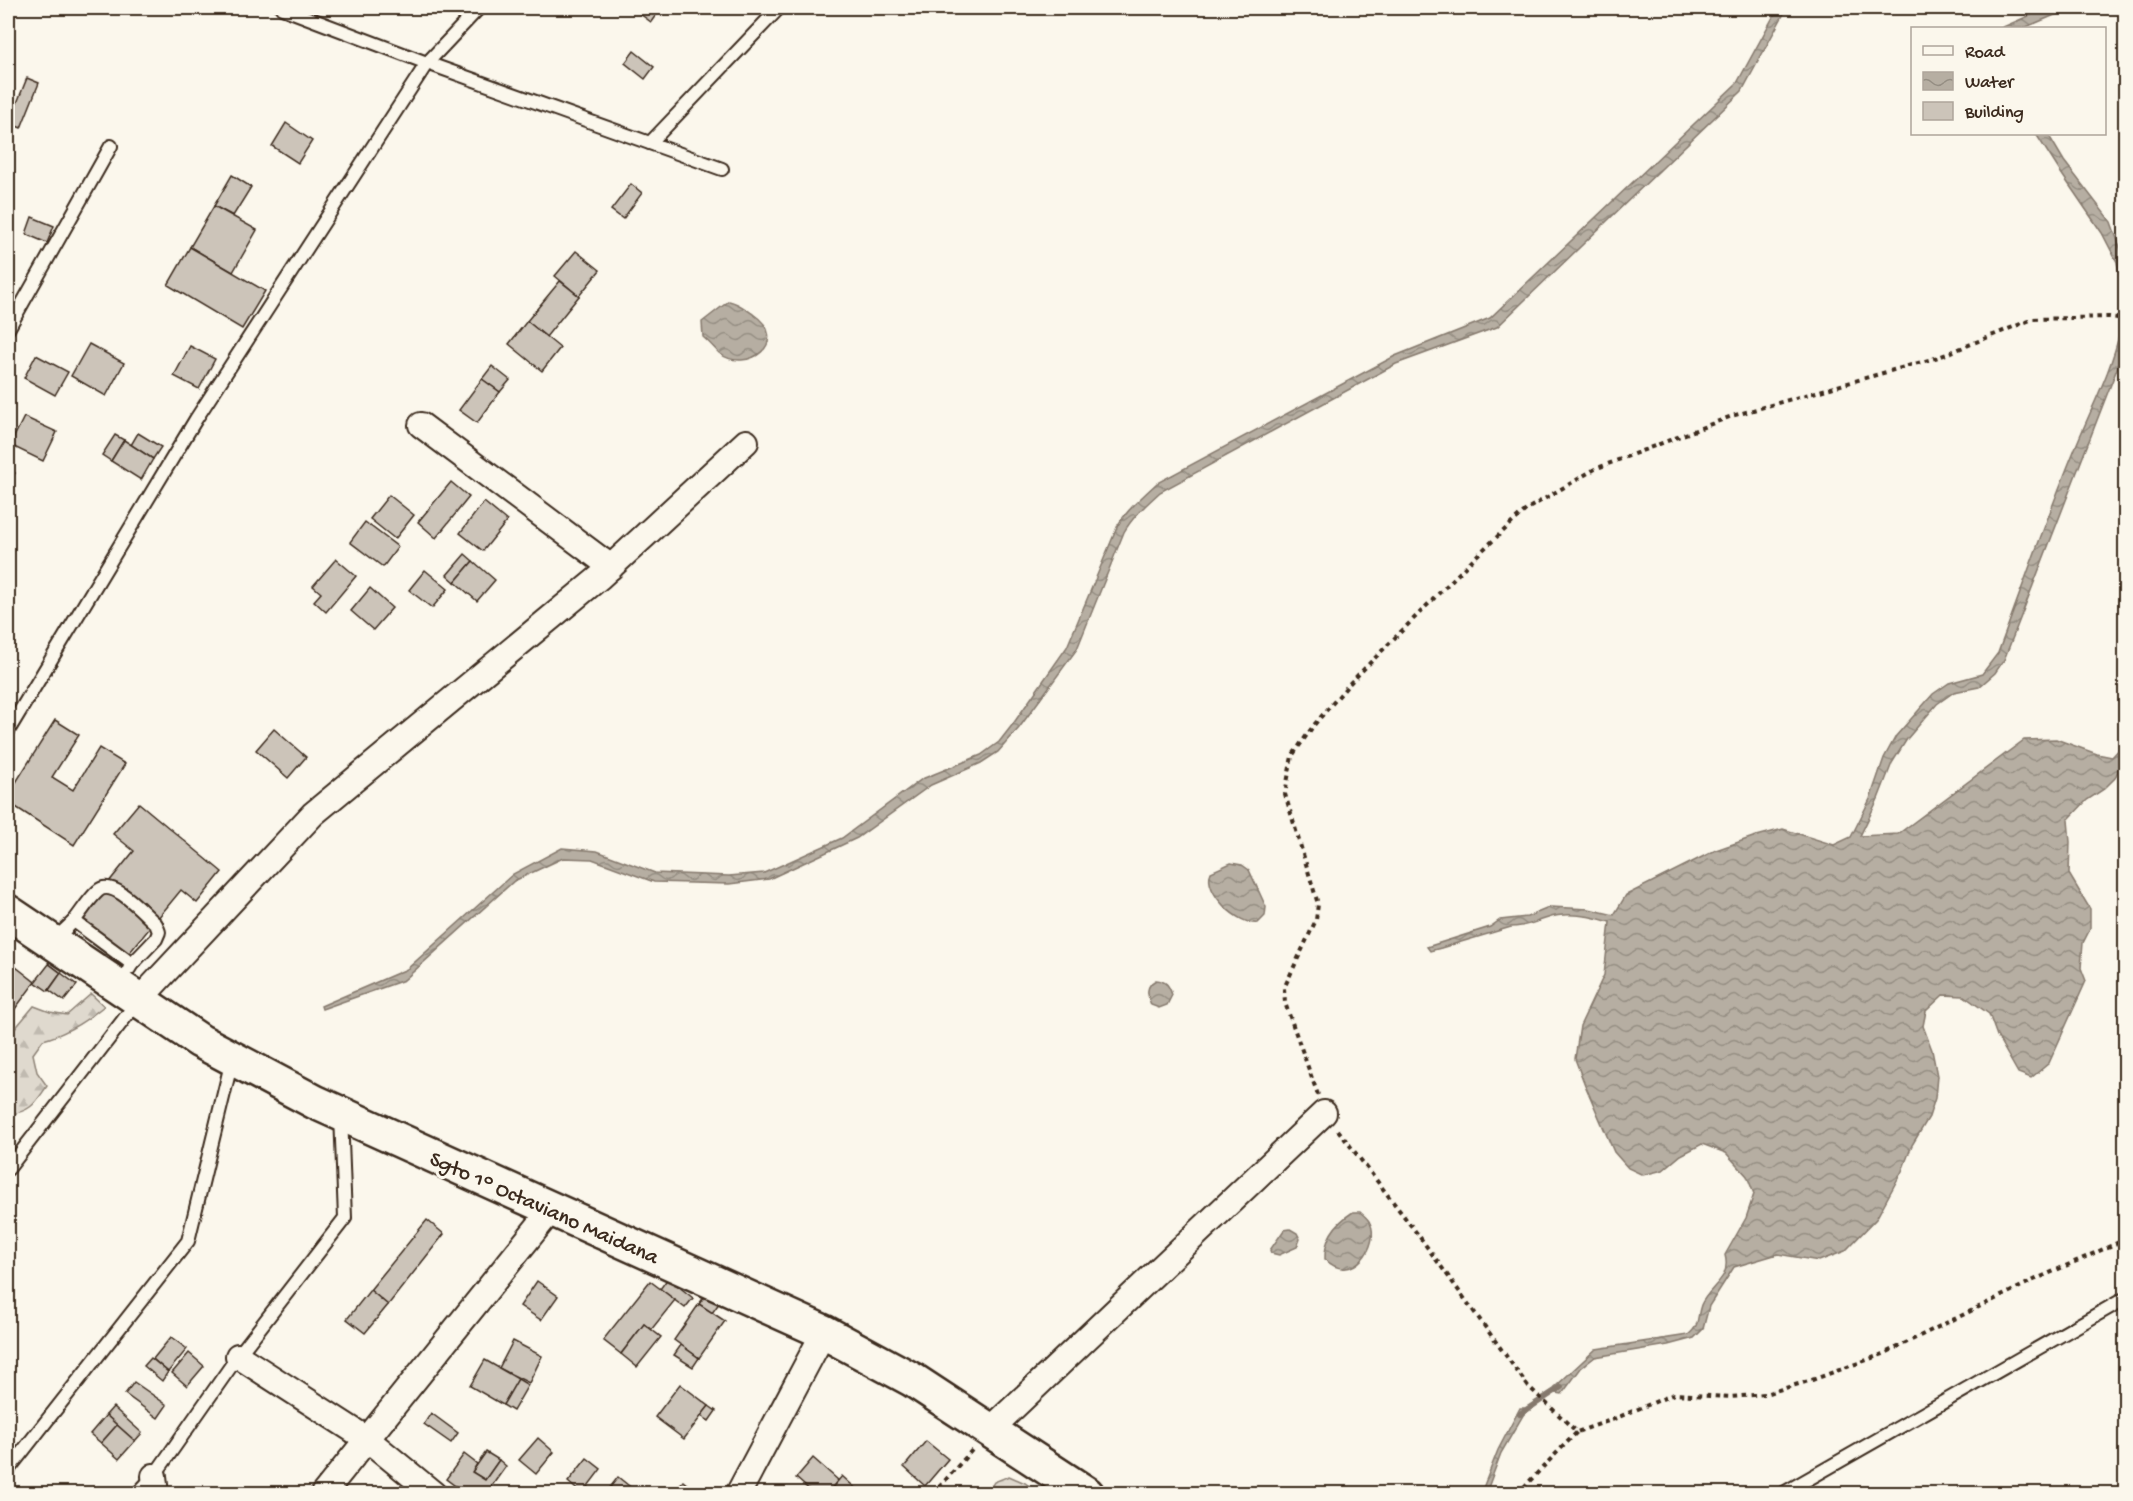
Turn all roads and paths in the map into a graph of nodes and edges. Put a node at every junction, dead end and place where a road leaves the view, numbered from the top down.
1 (282, 8) edge
2 (479, 8) edge
3 (779, 8) edge
4 (427, 63) junction
5 (651, 143) junction
6 (111, 147) dead end
7 (722, 169) dead end
8 (2126, 319) edge
9 (8, 329) edge
10 (421, 425) dead end
11 (746, 442) dead end
12 (611, 567) junction
13 (8, 730) edge
14 (8, 912) edge
15 (63, 931) junction
16 (129, 983) junction
17 (233, 1059) junction
18 (1324, 1113) junction
19 (341, 1114) junction
20 (8, 1169) edge
21 (552, 1209) junction
22 (2126, 1239) edge
23 (2126, 1298) edge
24 (824, 1332) junction
25 (238, 1356) junction
26 (991, 1429) junction
27 (1577, 1432) junction
28 (367, 1439) junction
29 (8, 1470) edge
30 (155, 1485) edge
31 (137, 1494) edge
32 (323, 1494) edge
33 (434, 1494) edge
34 (738, 1494) edge
35 (933, 1494) edge
36 (1087, 1494) edge
37 (1517, 1494) edge
38 (1782, 1494) edge

1 - 4 lane
2 - 4 lane
3 - 5 lane
4 - 5 lane
4 - 13 lane
5 - 7 lane
6 - 9 lane
8 - 18 path
10 - 12 street
11 - 12 street
12 - 16 street
14 - 15 main road, Sgto 1° Octaviano Maidana
15 - 16 main road, Sgto 1° Octaviano Maidana
15 - 16 lane
16 - 17 main road, Sgto 1° Octaviano Maidana
16 - 20 lane
17 - 19 main road, Sgto 1° Octaviano Maidana
17 - 29 lane
18 - 26 street
18 - 27 path
19 - 21 main road, Sgto 1° Octaviano Maidana
19 - 25 lane
21 - 24 main road, Sgto 1° Octaviano Maidana
21 - 28 street
22 - 27 path
23 - 38 lane
24 - 26 main road, Sgto 1° Octaviano Maidana
24 - 34 street
25 - 28 street
25 - 30 lane
26 - 35 path
26 - 36 main road, Sgto 1° Octaviano Maidana
27 - 37 path
28 - 32 street
28 - 33 street
30 - 31 lane

